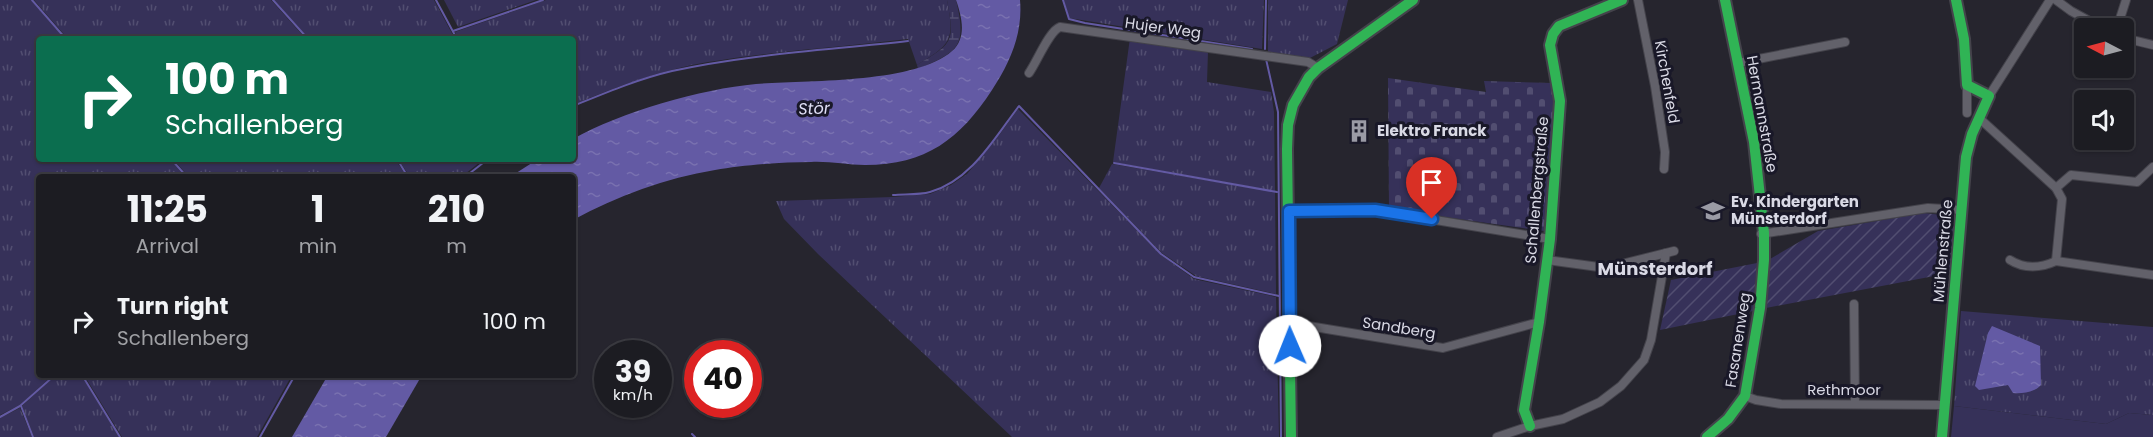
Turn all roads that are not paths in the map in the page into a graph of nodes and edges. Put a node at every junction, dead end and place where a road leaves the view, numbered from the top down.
1 (1413, 0) edge
2 (1622, 0) edge
3 (1638, 0) edge
4 (1725, 0) edge
5 (1956, 0) edge
6 (2050, 0) edge
7 (2056, 0) edge
8 (2126, 0) edge
9 (2084, 18) edge
10 (2120, 18) edge
11 (2134, 40) edge
12 (1845, 42) dead end
13 (2153, 45) edge
14 (1738, 63) junction
15 (1318, 68) junction
16 (1029, 73) dead end
17 (1967, 85) junction
18 (1989, 96) junction
19 (1967, 112) dead end
20 (1979, 118) junction
21 (2153, 167) edge
22 (1664, 169) dead end
23 (2056, 188) junction
24 (1962, 210) junction
25 (1289, 211) junction
26 (1763, 234) junction
27 (1550, 238) junction
28 (1547, 260) junction
29 (2010, 260) dead end
30 (2056, 261) junction
31 (2153, 275) edge
32 (1854, 304) dead end
33 (1539, 322) junction
34 (1290, 323) junction
35 (1745, 396) junction
36 (1855, 404) junction
37 (1945, 405) junction
38 (1530, 426) junction
39 (1506, 435) edge
40 (1291, 437) edge
41 (1497, 437) edge
42 (1707, 437) edge
43 (1942, 437) edge

1 - 15 street
2 - 27 street, Schallenbergstraße
3 - 22 street, Kirchenfeld
4 - 14 street, Hermannstraße
5 - 17 street
6 - 18 street
7 - 9 street
8 - 10 street
11 - 13 street
12 - 14 street
14 - 26 street, Hermannstraße
15 - 16 street, Hujer Weg
15 - 25 street
17 - 18 street
17 - 19 street
18 - 20 street, Mühlenstraße
20 - 23 street
20 - 24 street, Mühlenstraße
21 - 23 street
23 - 30 street
24 - 26 street
24 - 37 street, Mühlenstraße
25 - 27 street
25 - 34 street
26 - 35 street, Fasanenweg
27 - 28 street, Schallenbergstraße
28 - 33 street, Schallenbergstraße
28 - 38 street
29 - 30 street
30 - 31 street
32 - 36 street
33 - 34 street, Sandberg
33 - 38 street, Schallenbergstraße
34 - 40 street
35 - 36 street, Rethmoor
35 - 42 street, Fasanenweg
36 - 37 street, Rethmoor
37 - 43 street, Mühlenstraße
38 - 39 street
39 - 41 street

